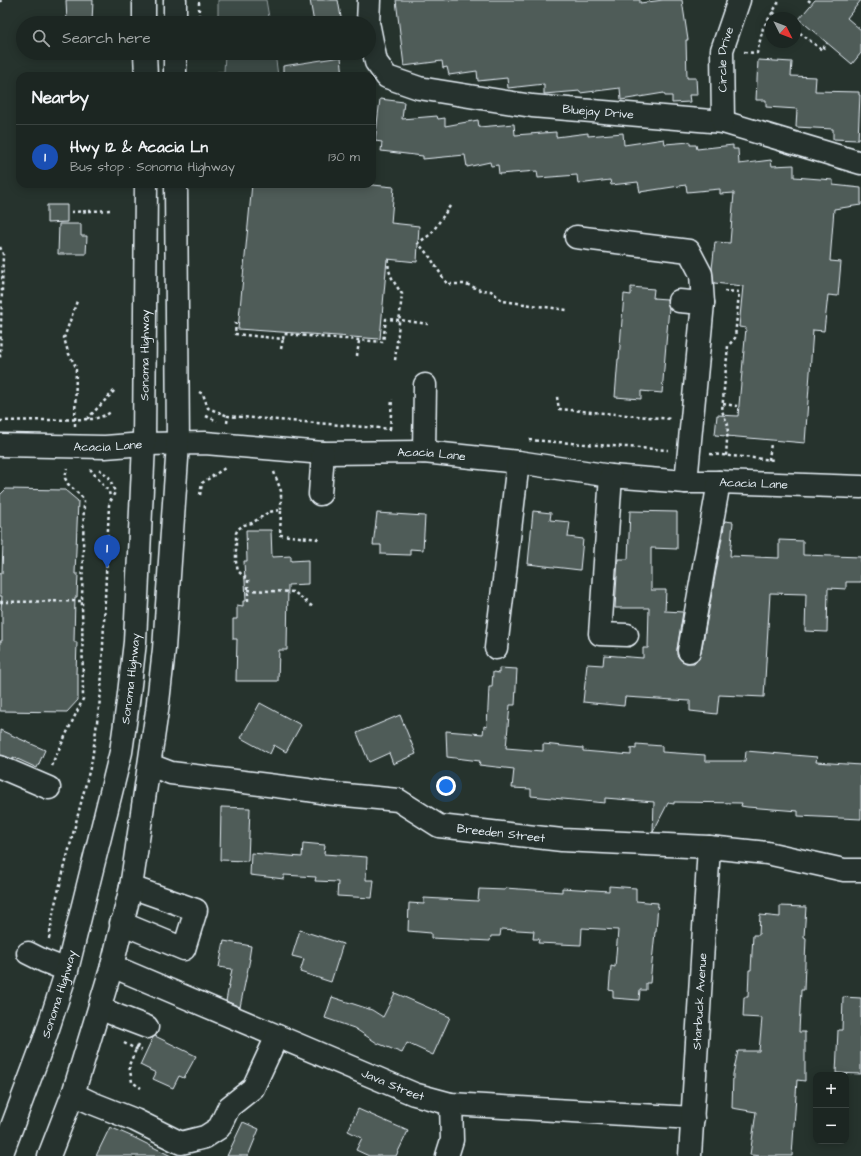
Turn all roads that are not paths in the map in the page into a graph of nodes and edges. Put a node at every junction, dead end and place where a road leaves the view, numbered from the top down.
1 (144, 0) edge
2 (175, 0) edge
3 (369, 0) edge
4 (739, 0) edge
5 (144, 16) edge
6 (175, 16) edge
7 (368, 16) edge
8 (145, 60) edge
9 (175, 60) edge
10 (376, 60) edge
11 (146, 72) edge
12 (175, 72) edge
13 (723, 122) junction
14 (861, 163) edge
15 (146, 188) edge
16 (176, 188) edge
17 (576, 237) dead end
18 (702, 296) junction
19 (679, 300) dead end
20 (425, 385) dead end
21 (144, 444) junction
22 (178, 444) junction
23 (0, 445) edge
24 (424, 452) junction
25 (323, 453) junction
26 (518, 462) junction
27 (611, 476) junction
28 (686, 482) junction
29 (719, 482) junction
30 (861, 488) edge
31 (320, 494) dead end
32 (627, 635) dead end
33 (496, 648) dead end
34 (689, 650) dead end
35 (150, 765) junction
36 (0, 767) edge
37 (46, 787) road end
38 (709, 847) junction
39 (861, 870) edge
40 (131, 887) junction
41 (121, 923) junction
42 (36, 957) road end
43 (112, 966) junction
44 (67, 970) junction
45 (100, 1008) junction
46 (146, 1026) road end
47 (277, 1036) junction
48 (73, 1094) junction
49 (451, 1104) junction
50 (693, 1118) junction
51 (1, 1156) edge
52 (49, 1156) edge
53 (447, 1156) edge
54 (690, 1156) edge

1 - 5 street
2 - 6 street
3 - 7 street
4 - 13 street, Circle Drive
8 - 11 street
9 - 12 street
10 - 13 street, Bluejay Drive
13 - 14 street, Bluejay Drive
15 - 21 street, Sonoma Highway
16 - 22 street
17 - 18 street
18 - 19 street
18 - 28 street
20 - 24 street
21 - 22 street, Acacia Lane
21 - 23 street, Acacia Lane
21 - 44 street, Sonoma Highway
22 - 25 street, Acacia Lane
22 - 35 street
24 - 25 street, Acacia Lane
24 - 26 street, Acacia Lane
25 - 31 street
26 - 27 street, Acacia Lane
26 - 33 street
27 - 28 street, Acacia Lane
27 - 32 street
28 - 29 street, Acacia Lane
29 - 30 street, Acacia Lane
29 - 34 street
35 - 38 street, Breeden Street
35 - 40 street
36 - 37 street
38 - 39 street, Breeden Street
38 - 50 street, Starbuck Avenue
40 - 41 street
40 - 41 street
41 - 43 street
42 - 44 street
43 - 45 street
43 - 47 street, Java Street
44 - 51 street, Sonoma Highway
45 - 46 street
45 - 48 street
47 - 48 street
47 - 49 street, Java Street
48 - 52 street
49 - 50 street, Java Street
49 - 53 street
50 - 54 street, Starbuck Avenue

